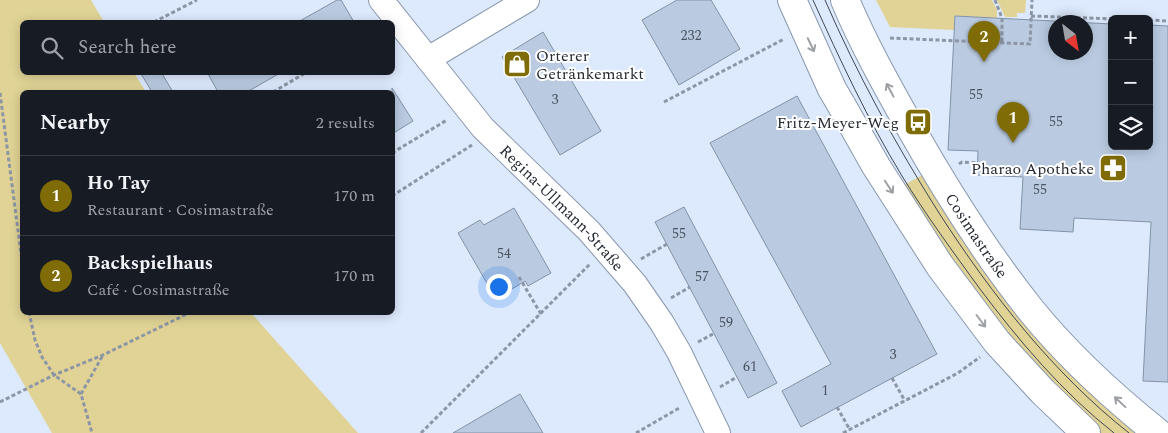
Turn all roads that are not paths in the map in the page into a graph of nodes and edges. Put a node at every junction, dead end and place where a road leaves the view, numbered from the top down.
1 (381, 0) edge
2 (527, 0) edge
3 (792, 0) edge
4 (845, 0) edge
5 (428, 59) junction
6 (718, 433) edge
7 (1086, 433) edge
8 (1158, 433) edge

1 - 5 street, Regina-Ullmann-Straße
2 - 5 street
3 -> 7 main road
8 -> 4 main road, Cosimastraße
5 - 6 street, Regina-Ullmann-Straße

